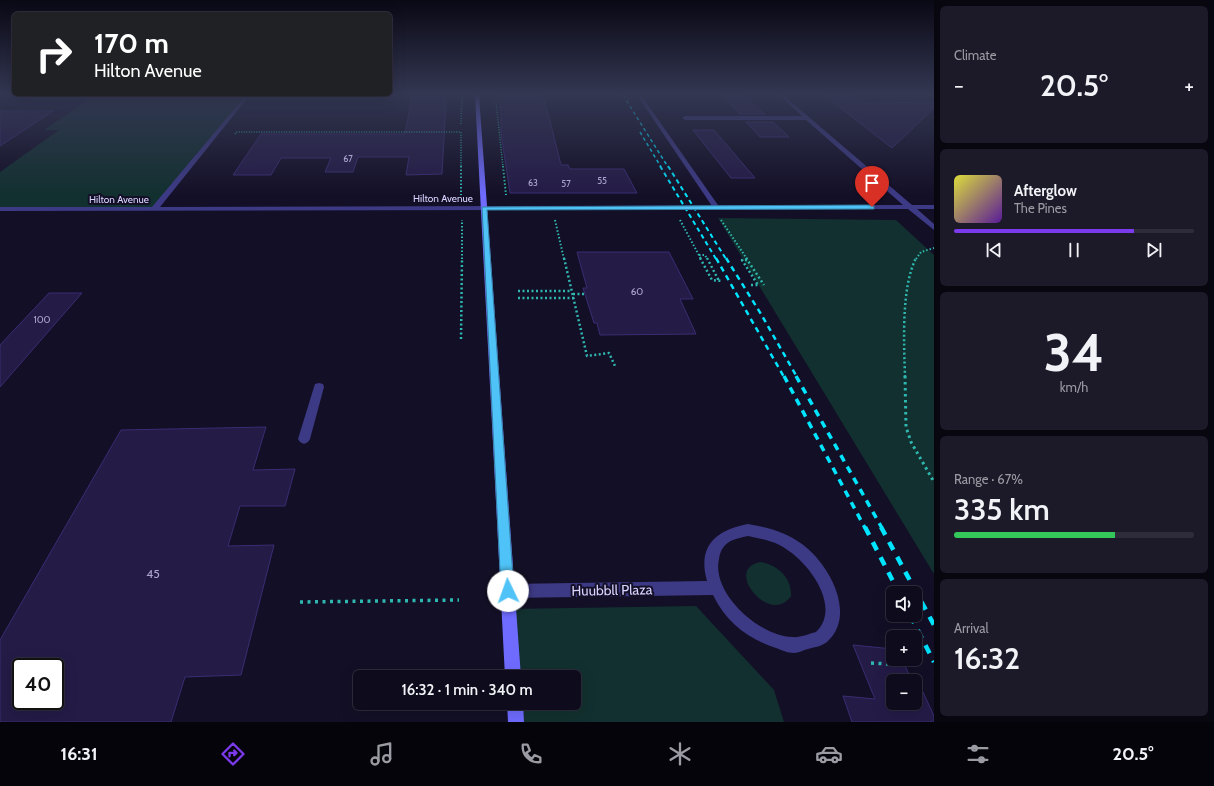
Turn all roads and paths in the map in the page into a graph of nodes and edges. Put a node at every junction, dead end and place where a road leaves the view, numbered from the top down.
1 (220, 129) edge
2 (479, 129) edge
3 (499, 129) edge
4 (662, 129) edge
5 (821, 129) edge
6 (231, 138) dead end
7 (506, 197) dead end
8 (461, 198) dead end
9 (910, 207) junction
10 (934, 207) edge
11 (154, 208) junction
12 (484, 208) junction
13 (716, 208) junction
14 (0, 209) edge
15 (462, 219) dead end
16 (555, 220) dead end
17 (679, 220) dead end
18 (721, 220) dead end
19 (934, 228) edge
20 (934, 248) edge
21 (699, 254) junction
22 (747, 260) junction
23 (751, 285) dead end
24 (758, 285) junction
25 (518, 291) dead end
26 (572, 293) junction
27 (585, 294) dead end
28 (518, 298) dead end
29 (574, 298) junction
30 (461, 339) dead end
31 (615, 366) dead end
32 (319, 387) dead end
33 (304, 439) dead end
34 (934, 482) edge
35 (716, 588) junction
36 (508, 591) junction
37 (459, 600) dead end
38 (300, 602) dead end
39 (872, 662) dead end
40 (886, 664) edge
41 (513, 670) edge
42 (515, 710) edge
43 (516, 722) edge

1 - 11 street
2 - 12 street
3 - 7 path
4 - 13 street
5 - 9 street
6 - 8 path
9 - 10 street, Hilton Avenue
9 - 13 street, Hilton Avenue
9 - 19 street
11 - 12 street, Hilton Avenue
11 - 14 street, Hilton Avenue
12 - 13 street, Hilton Avenue
12 - 36 street
15 - 30 path
16 - 26 path
17 - 21 path
18 - 22 path
20 - 34 path
21 - 21 path
22 - 24 path
22 - 24 path
23 - 24 path
25 - 26 path
26 - 27 path
26 - 29 path
28 - 29 path
29 - 31 path
32 - 33 street
35 - 35 street
35 - 36 street, Huubbll Plaza
36 - 41 street
37 - 38 path
39 - 40 path
42 - 43 street

